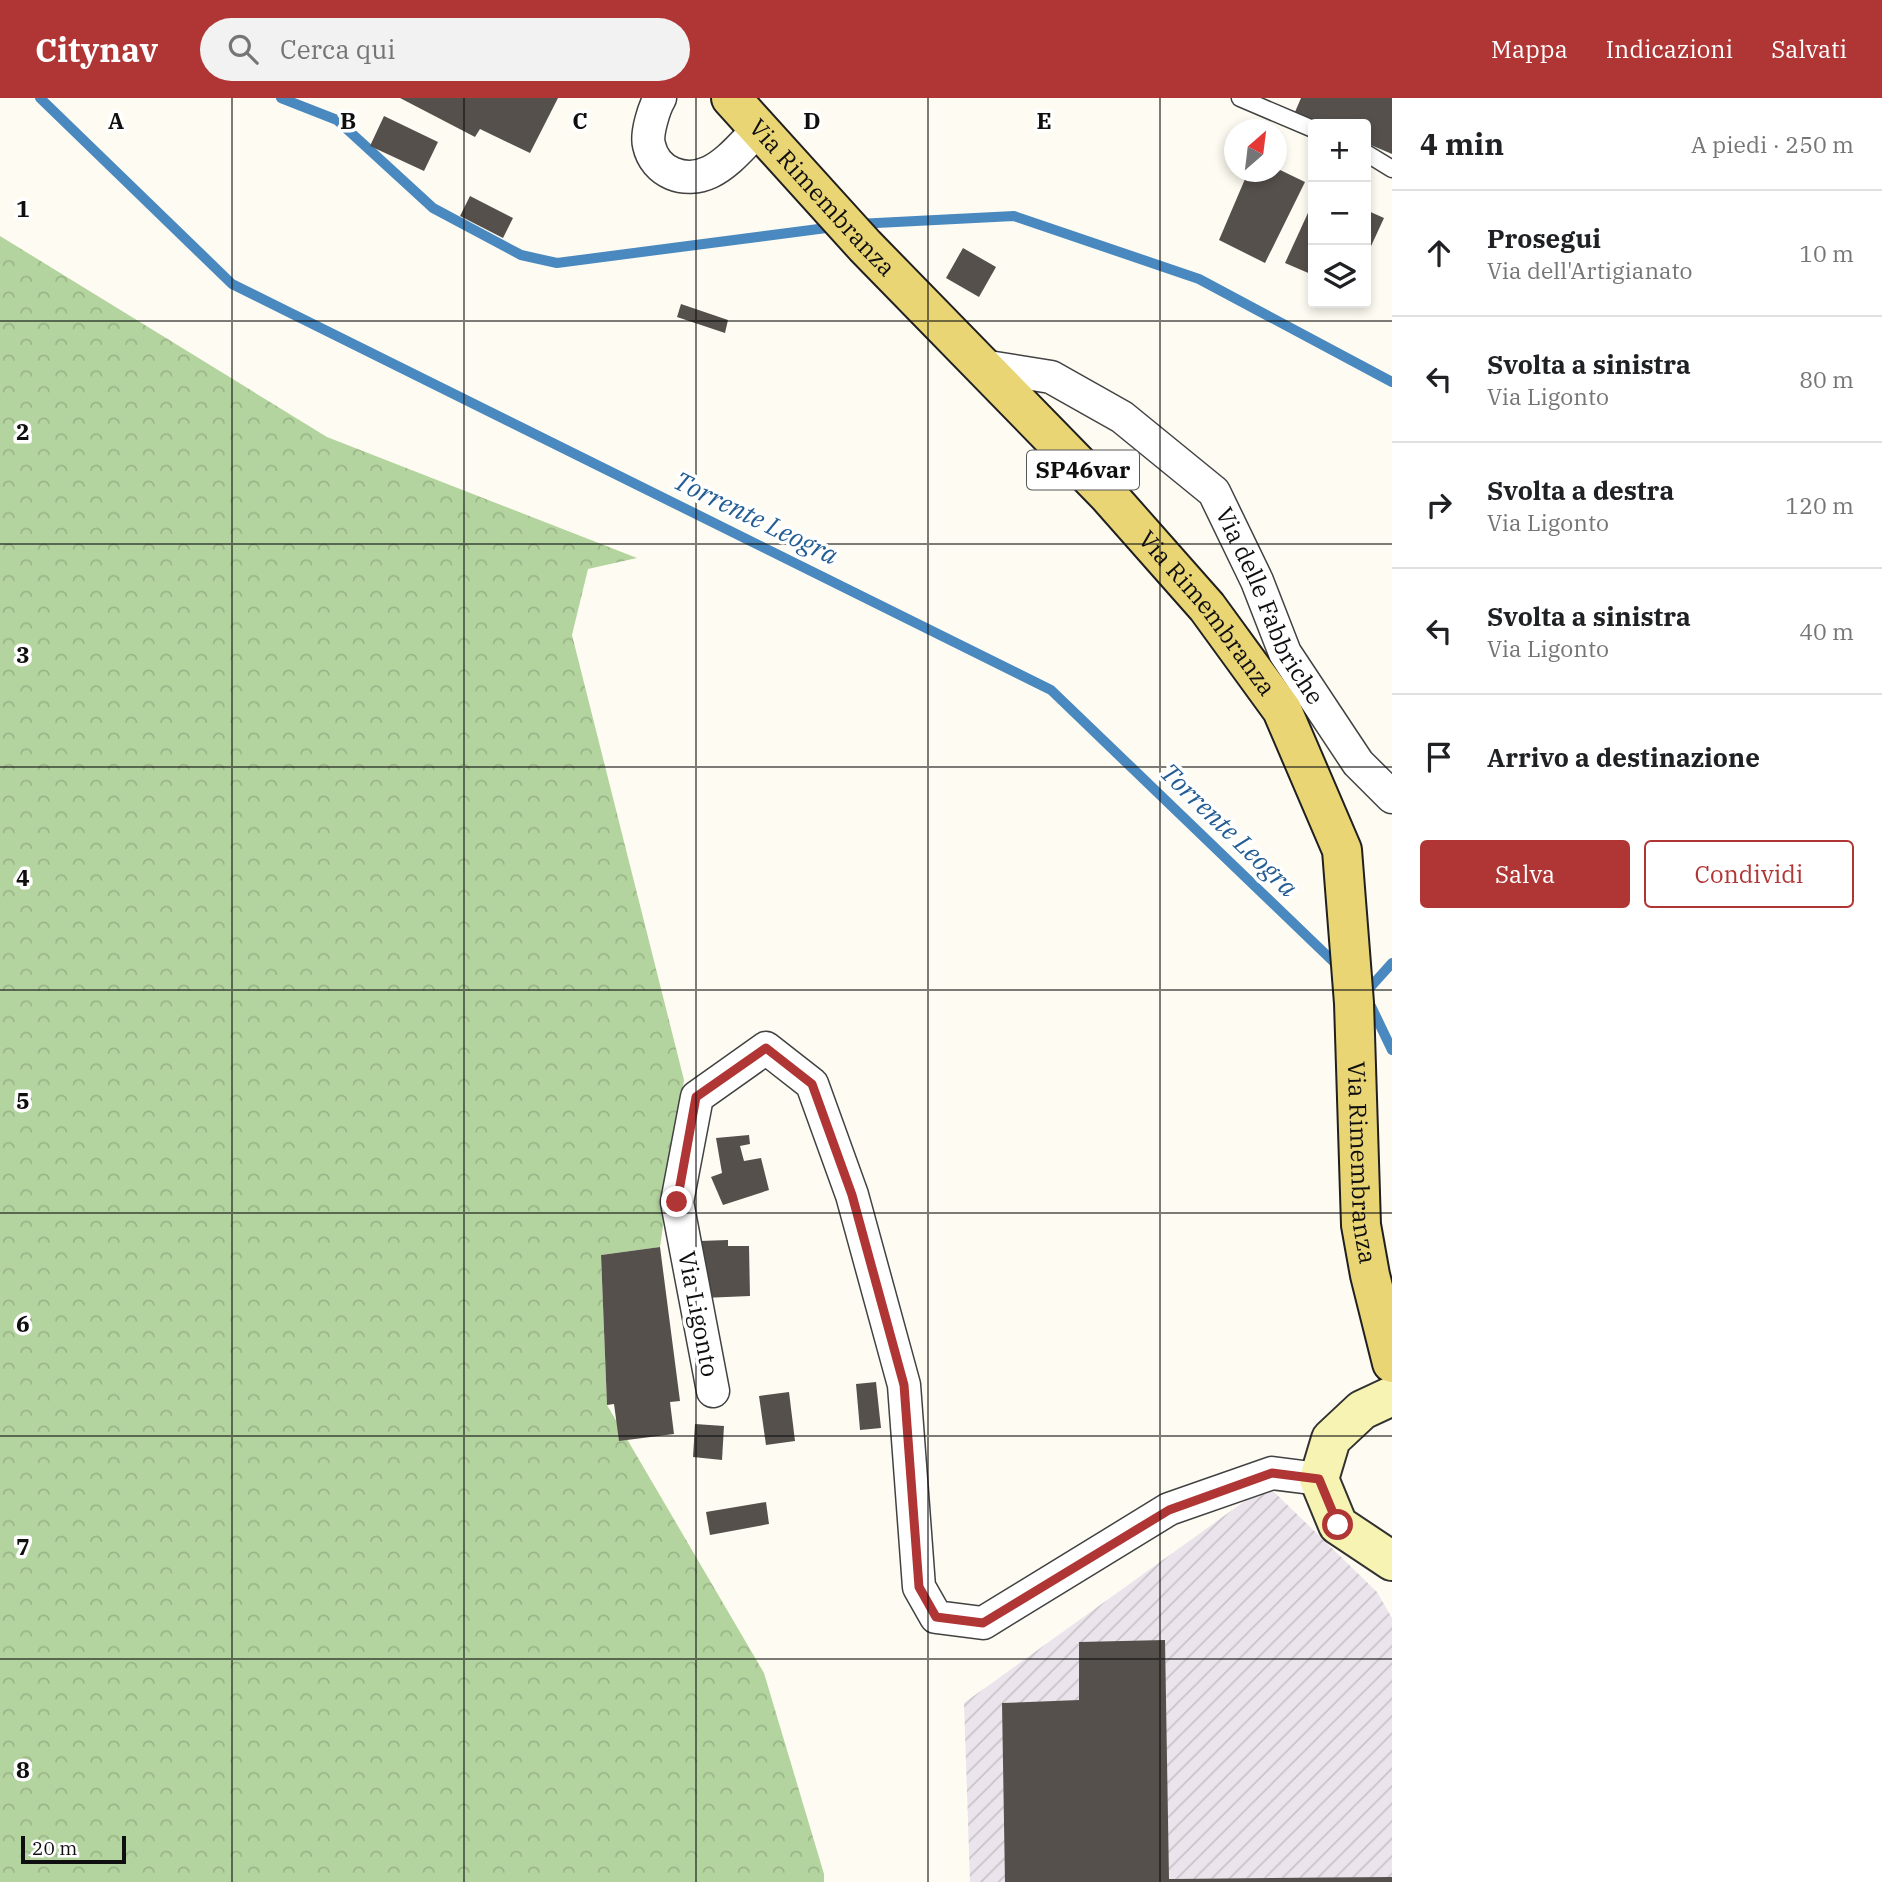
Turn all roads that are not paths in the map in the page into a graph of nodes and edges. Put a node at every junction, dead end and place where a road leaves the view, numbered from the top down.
1 (660, 98) edge
2 (1240, 98) edge
3 (737, 107) edge
4 (1308, 127) edge
5 (1371, 156) edge
6 (1392, 169) edge
7 (982, 366) junction
8 (1392, 797) edge
9 (1392, 1363) edge
10 (713, 1391) dead end
11 (1392, 1396) edge
12 (1319, 1479) junction
13 (1392, 1561) edge

1 - 3 street
2 - 4 lane
3 - 7 main road, Via Rimembranza / SP46var
5 - 6 lane
7 - 8 street, Via delle Fabbriche
7 - 9 main road, Via Rimembranza / SP46var
10 - 12 street, Via Ligonto
11 - 12 street
12 - 13 street

